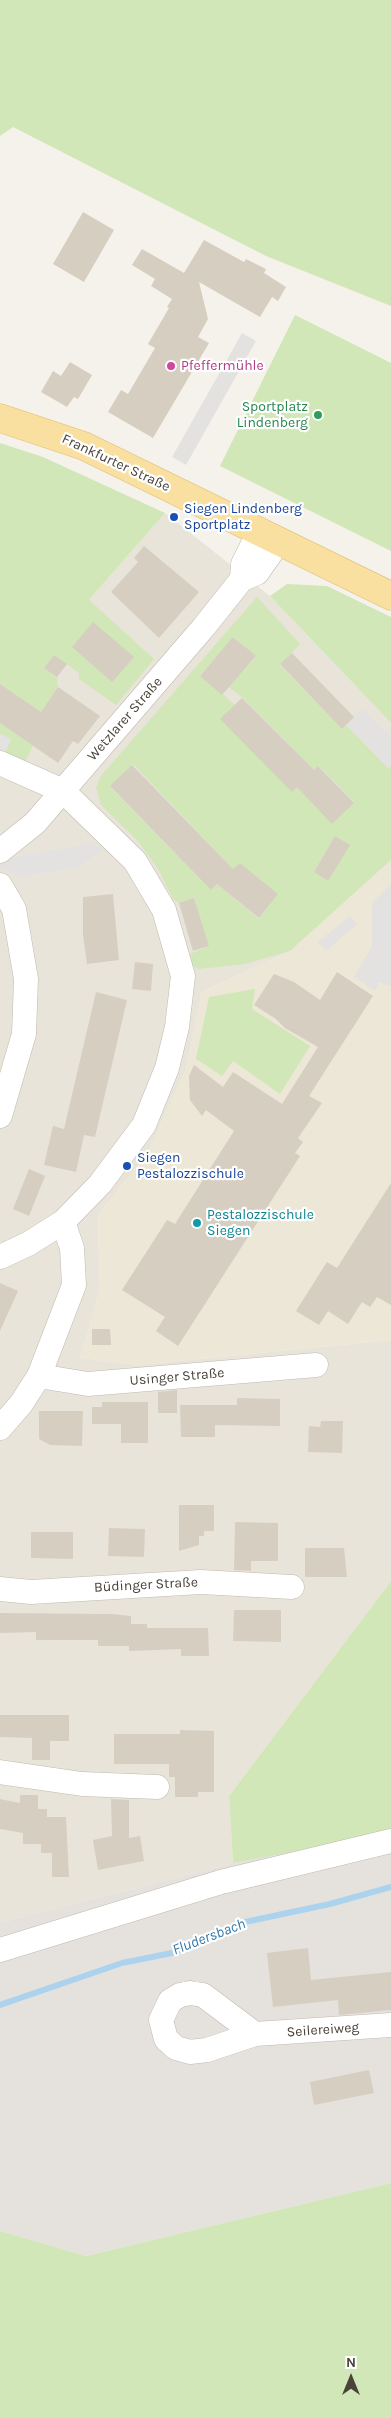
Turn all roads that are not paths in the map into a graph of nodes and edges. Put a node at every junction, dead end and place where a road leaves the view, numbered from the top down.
1 (0, 418) edge
2 (270, 535) junction
3 (391, 596) edge
4 (0, 763) edge
5 (63, 791) junction
6 (0, 851) edge
7 (0, 885) edge
8 (0, 1116) edge
9 (63, 1222) junction
10 (0, 1257) edge
11 (316, 1365) dead end
12 (39, 1376) junction
13 (0, 1428) edge
14 (292, 1587) dead end
15 (0, 1589) edge
16 (0, 1772) edge
17 (157, 1787) dead end
18 (391, 1841) edge
19 (0, 1950) edge
20 (391, 2025) edge
21 (255, 2034) dead end

1 - 2 main road, Frankfurter Straße
2 - 3 main road, Frankfurter Straße
2 - 5 street, Wetzlarer Straße
4 - 5 street
5 - 6 street, Wetzlarer Straße
5 - 9 street
7 - 8 street
9 - 10 street
9 - 12 street
11 - 12 street, Usinger Straße
12 - 13 street
14 - 15 street, Büdinger Straße
16 - 17 street
18 - 19 street
20 - 21 street, Seilereiweg

